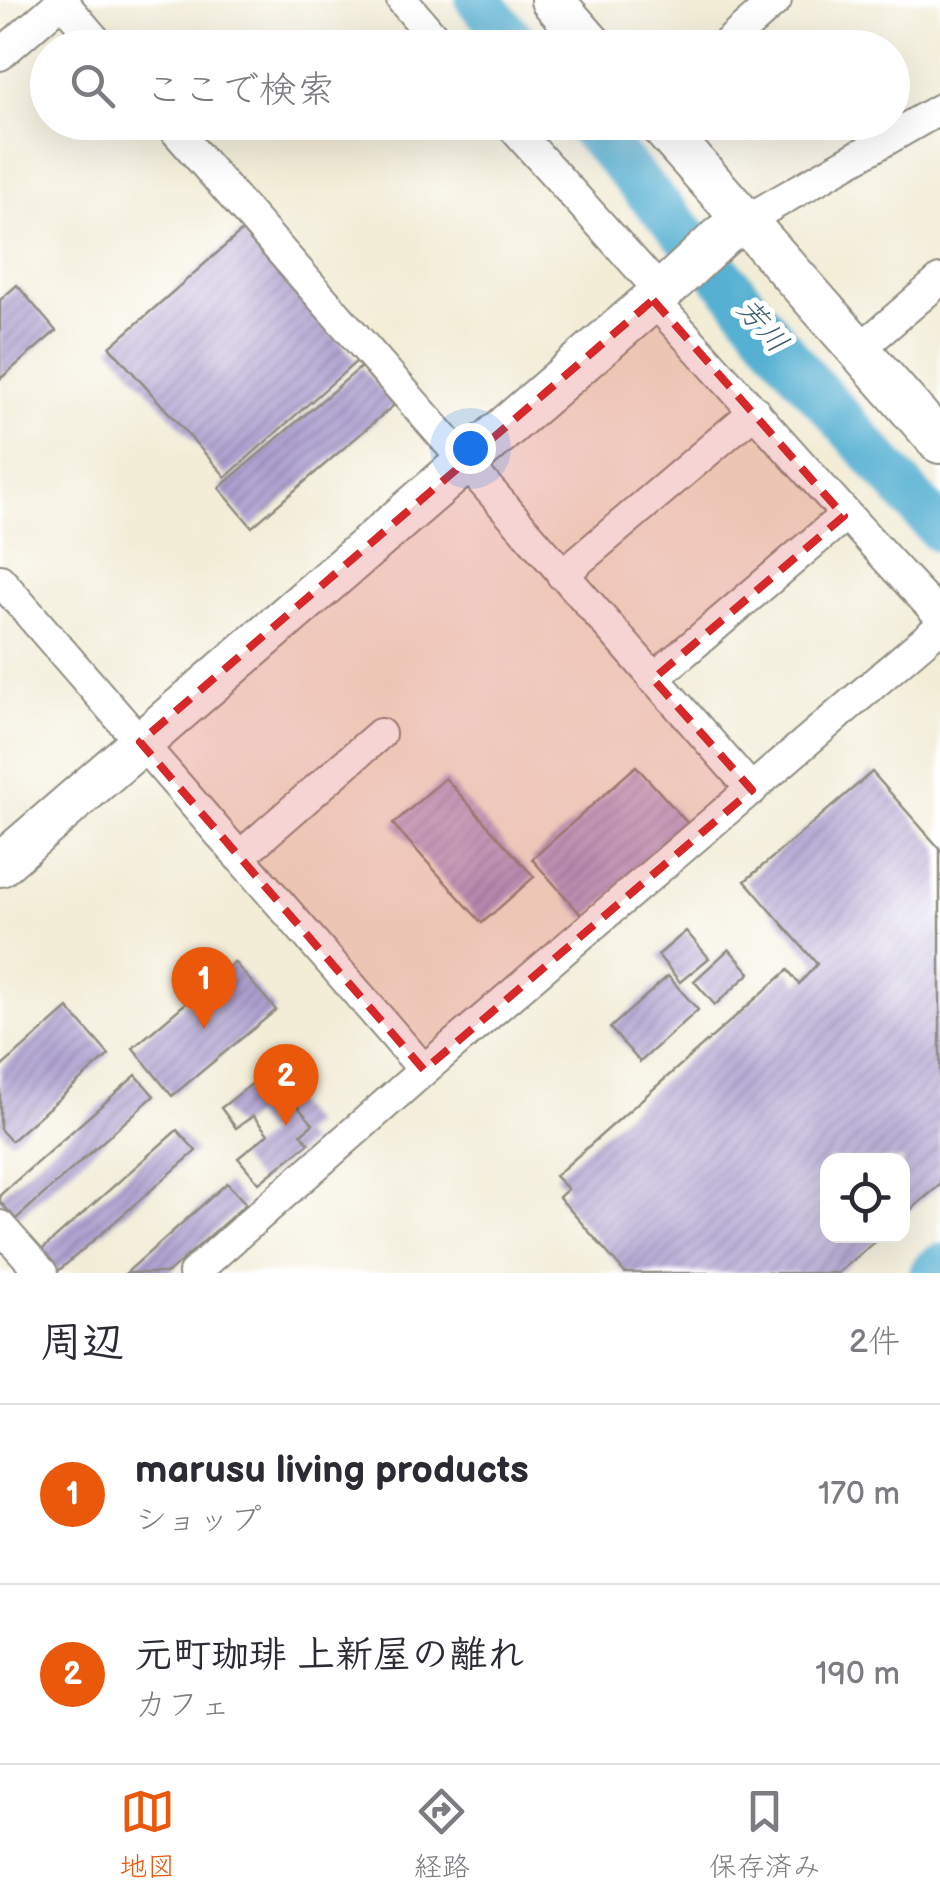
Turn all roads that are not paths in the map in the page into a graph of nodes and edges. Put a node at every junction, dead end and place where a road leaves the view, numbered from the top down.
1 (62, 0) edge
2 (402, 0) edge
3 (552, 0) edge
4 (776, 0) edge
5 (87, 30) edge
6 (428, 30) edge
7 (578, 30) edge
8 (742, 30) edge
9 (0, 55) edge
10 (940, 109) edge
11 (910, 126) edge
12 (184, 140) edge
13 (524, 140) edge
14 (671, 140) edge
15 (886, 140) edge
16 (733, 228) junction
17 (940, 280) edge
18 (661, 292) junction
19 (860, 349) junction
20 (756, 411) junction
21 (940, 442) edge
22 (466, 462) junction
23 (844, 516) junction
24 (562, 575) junction
25 (0, 580) edge
26 (940, 616) edge
27 (940, 627) edge
28 (653, 679) junction
29 (380, 734) dead end
30 (140, 742) junction
31 (752, 790) junction
32 (239, 857) junction
33 (0, 865) edge
34 (424, 1070) junction
35 (0, 1226) edge
36 (42, 1273) edge
37 (194, 1273) edge

1 - 5 street
1 - 9 street
2 - 6 street
3 - 7 street
4 - 8 street
10 - 11 street
12 - 22 street
13 - 18 street
14 - 16 street
15 - 16 street
16 - 18 street
16 - 19 street
17 - 19 street
18 - 20 street
18 - 22 street
19 - 21 street
20 - 23 street
20 - 24 street
22 - 24 street
22 - 30 street
23 - 26 street
23 - 28 street
24 - 28 street
25 - 30 street
27 - 31 street
28 - 31 street
29 - 32 street
30 - 32 street
30 - 33 street
31 - 34 street
32 - 34 street
34 - 37 street
35 - 36 street

